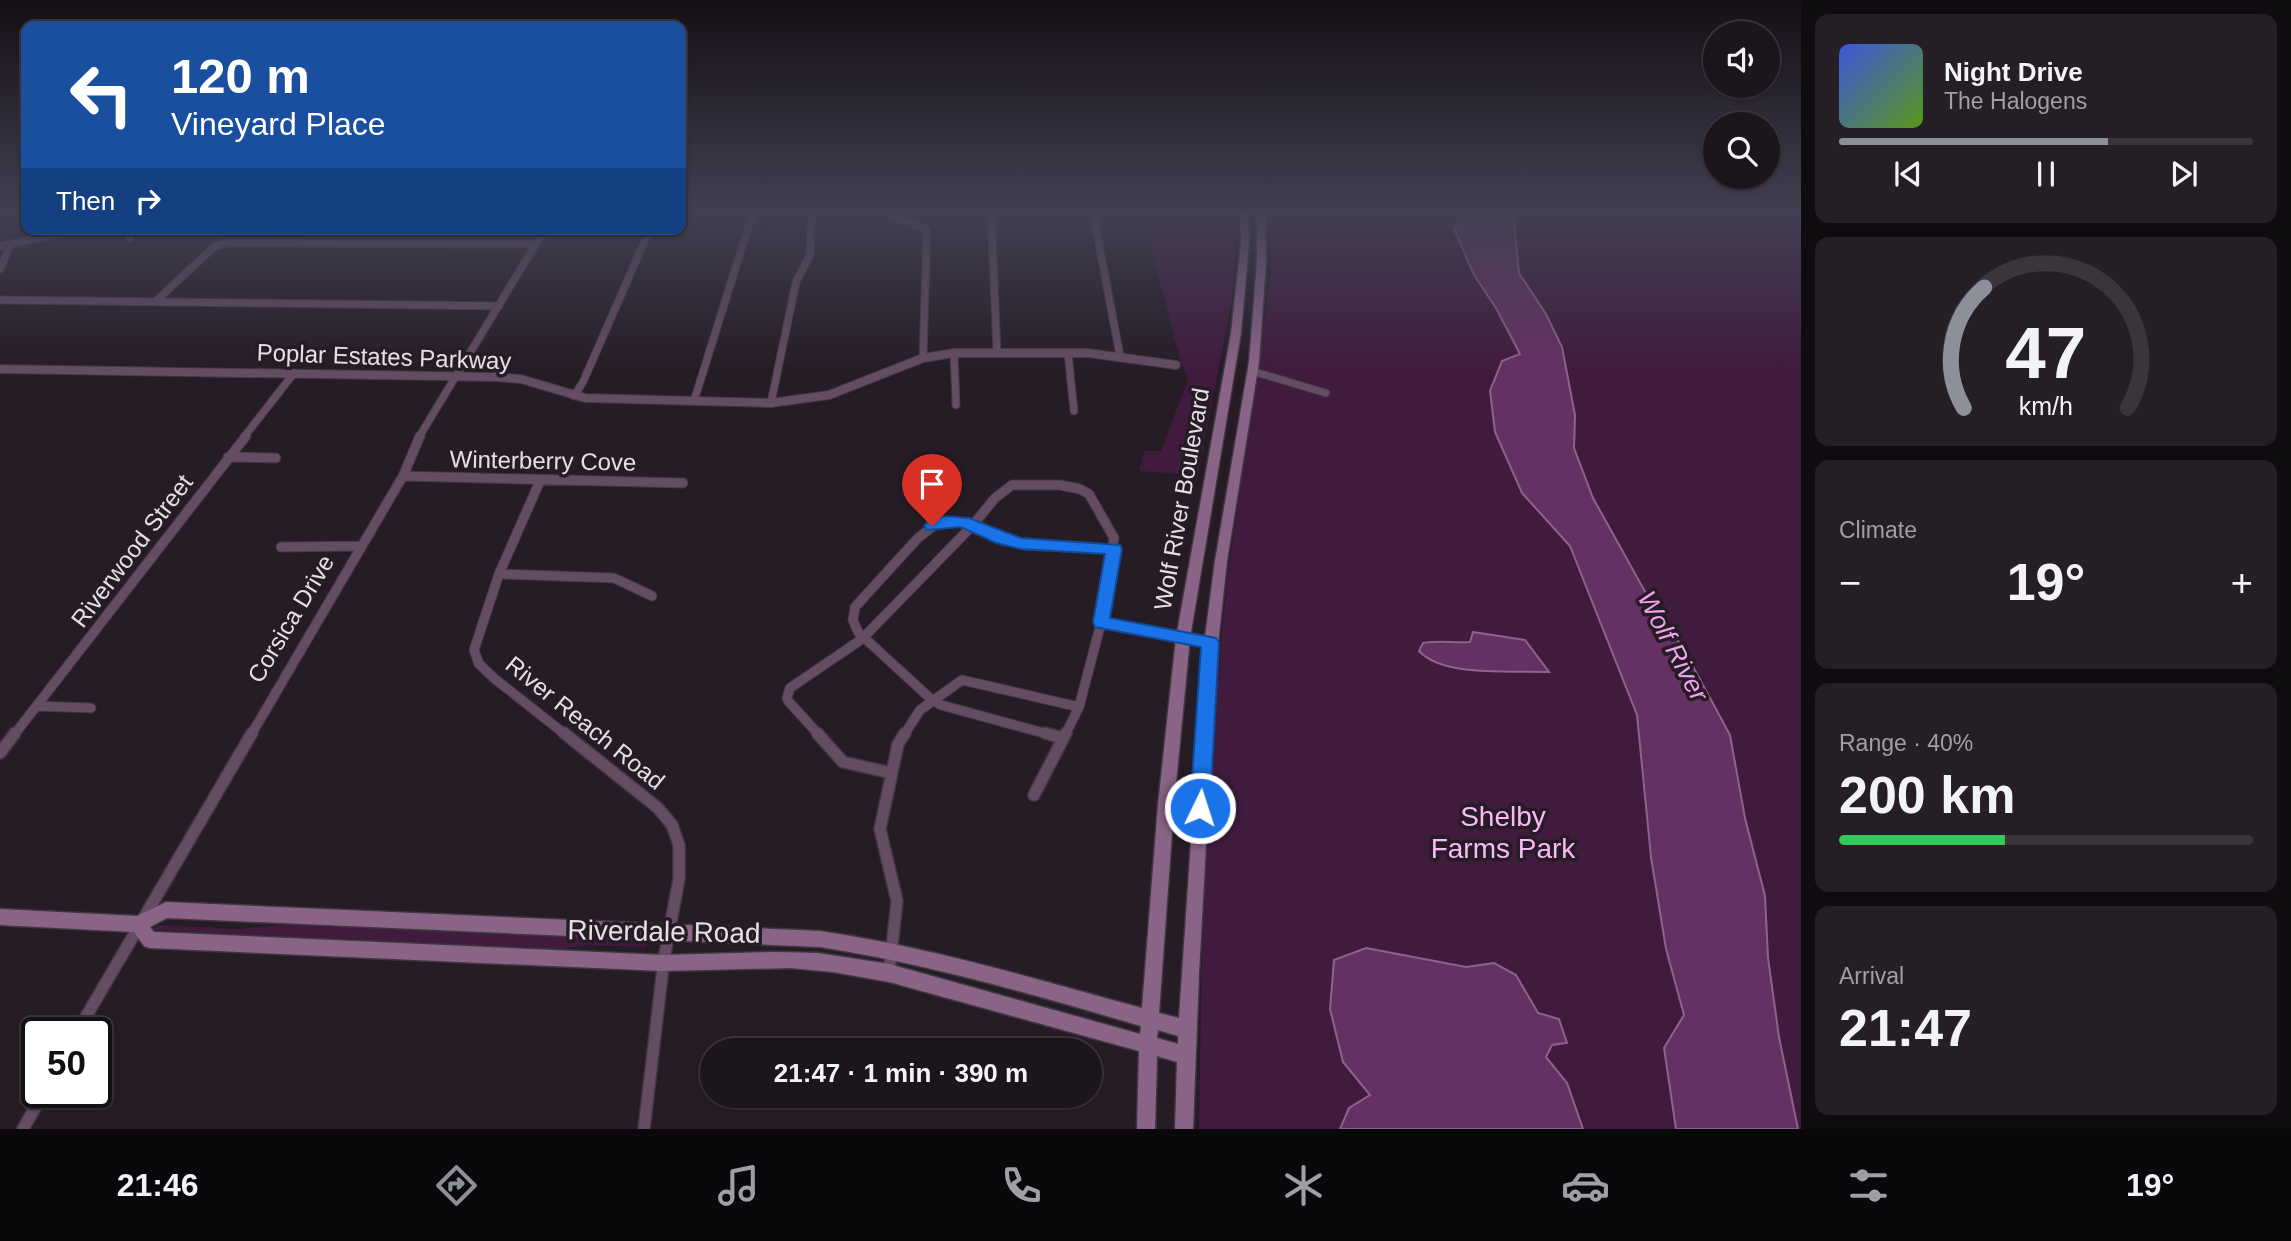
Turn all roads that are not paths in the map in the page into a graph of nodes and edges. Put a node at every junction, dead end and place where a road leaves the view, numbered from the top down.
1 (195, 265) edge
2 (524, 265) edge
3 (634, 265) edge
4 (737, 265) edge
5 (805, 265) edge
6 (926, 265) edge
7 (993, 265) edge
8 (1103, 265) edge
9 (1243, 265) edge
10 (1262, 265) edge
11 (0, 300) edge
12 (156, 301) junction
13 (499, 306) junction
14 (997, 352) junction
15 (954, 353) junction
16 (1068, 353) junction
17 (1120, 356) junction
18 (923, 358) junction
19 (1176, 365) dead end
20 (0, 369) edge
21 (1252, 371) junction
22 (294, 373) junction
23 (457, 376) junction
24 (1326, 393) dead end
25 (574, 396) junction
26 (694, 401) junction
27 (771, 402) junction
28 (956, 405) dead end
29 (1074, 411) dead end
30 (228, 457) junction
31 (275, 458) dead end
32 (403, 476) junction
33 (540, 481) junction
34 (683, 483) dead end
35 (973, 525) junction
36 (361, 546) junction
37 (281, 547) dead end
38 (1114, 549) junction
39 (499, 574) junction
40 (652, 596) dead end
41 (1101, 622) junction
42 (1183, 638) junction
43 (862, 639) junction
44 (1210, 642) junction
45 (932, 701) junction
46 (37, 706) junction
47 (1079, 707) junction
48 (92, 708) dead end
49 (1062, 738) junction
50 (0, 753) edge
51 (891, 773) junction
52 (1034, 795) dead end
53 (0, 917) edge
54 (138, 924) junction
55 (668, 932) junction
56 (893, 952) junction
57 (663, 963) junction
58 (889, 973) junction
59 (85, 1017) edge
60 (1150, 1020) junction
61 (1186, 1029) junction
62 (1148, 1046) junction
63 (1185, 1055) junction
64 (35, 1108) edge
65 (23, 1129) edge
66 (644, 1129) edge
67 (1146, 1129) edge
68 (1184, 1129) edge

1 - 12 street
2 - 13 street, Corsica Drive
3 - 25 street
4 - 26 street
5 - 27 street
6 - 18 street
7 - 14 street
8 - 17 street
9 - 42 main road, Wolf River Boulevard
10 - 21 main road, Wolf River Boulevard
11 - 12 street
12 - 13 street
13 - 23 street, Corsica Drive
14 - 15 street, Poplar Estates Parkway
14 - 16 street, Poplar Estates Parkway
15 - 18 street, Poplar Estates Parkway
15 - 28 street
16 - 17 street, Poplar Estates Parkway
16 - 29 street
17 - 19 street, Poplar Estates Parkway
18 - 27 street, Poplar Estates Parkway
20 - 22 street, Poplar Estates Parkway
21 - 24 street
21 - 44 main road, Wolf River Boulevard
22 - 23 street, Poplar Estates Parkway
22 - 30 street, Riverwood Street
23 - 25 street, Poplar Estates Parkway
23 - 32 street, Corsica Drive
25 - 26 street, Poplar Estates Parkway
26 - 27 street, Poplar Estates Parkway
30 - 31 street
30 - 46 street, Riverwood Street
32 - 33 street, Winterberry Cove
32 - 36 street, Corsica Drive
33 - 34 street, Winterberry Cove
33 - 39 street, River Reach Road
35 - 38 street
35 - 38 street
35 - 43 street
35 - 43 street
36 - 37 street
36 - 54 street, Corsica Drive
38 - 41 street
39 - 40 street
39 - 55 street, River Reach Road
41 - 42 street
41 - 47 street
42 - 44 street
42 - 60 main road, Wolf River Boulevard
43 - 45 street
43 - 51 street
44 - 61 main road, Wolf River Boulevard
45 - 47 street
45 - 49 street
45 - 51 street
46 - 48 street
46 - 50 street, Riverwood Street
47 - 49 street
49 - 52 street
51 - 56 street
53 - 54 main road, Riverdale Road
54 - 55 main road, Riverdale Road
54 - 57 main road, Riverdale Road
54 - 59 street, Corsica Drive
55 - 56 main road, Riverdale Road
55 - 57 street, River Reach Road
56 - 58 street
56 - 60 main road, Riverdale Road
57 - 58 main road, Riverdale Road
57 - 66 street, River Reach Road
58 - 62 main road, Riverdale Road
60 - 61 main road, Riverdale Road
60 - 62 main road, Wolf River Boulevard
61 - 63 main road, Wolf River Boulevard
62 - 63 main road, Riverdale Road
62 - 67 main road, Wolf River Boulevard
63 - 68 main road, Wolf River Boulevard
64 - 65 street

